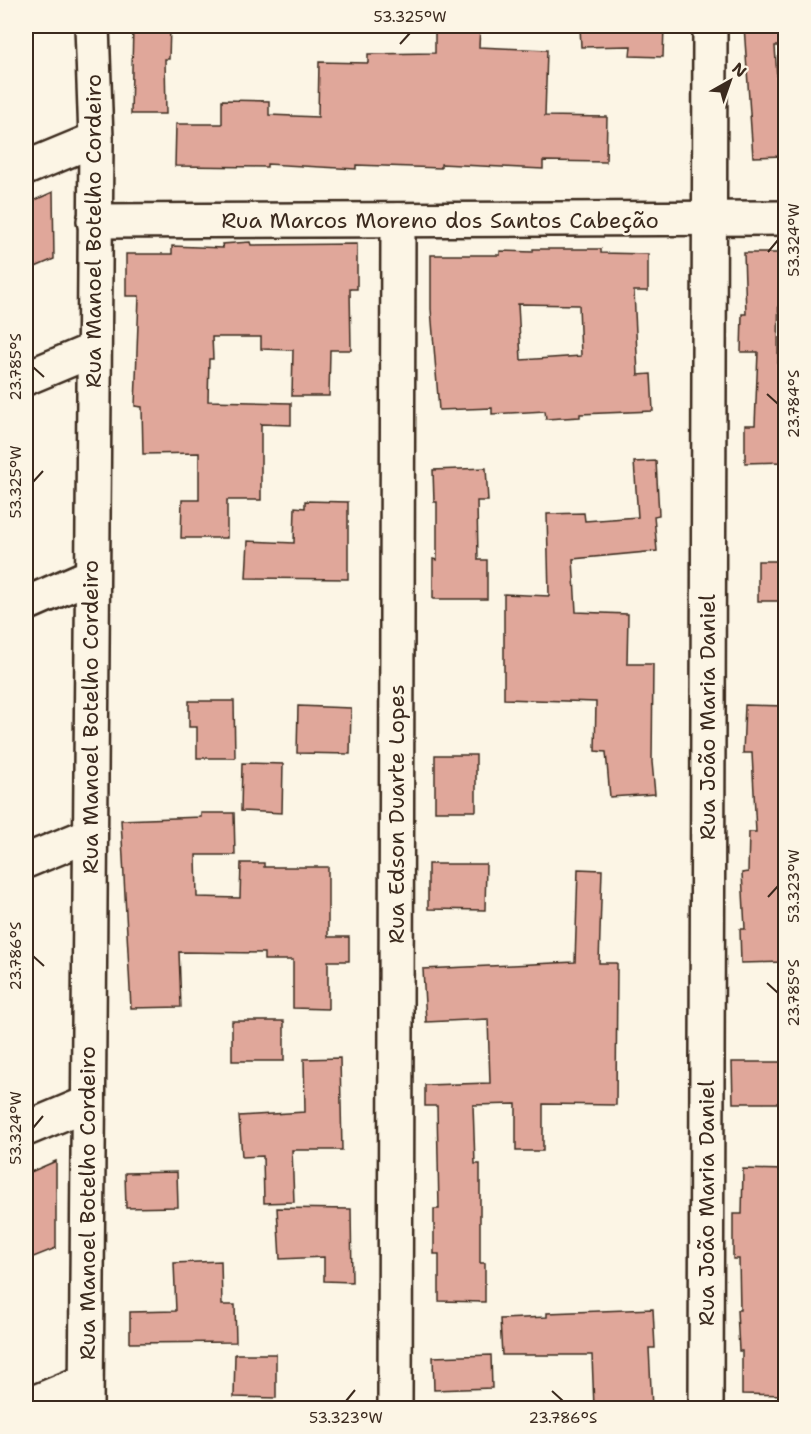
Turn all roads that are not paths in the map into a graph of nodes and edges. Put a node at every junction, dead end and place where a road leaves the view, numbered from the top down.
1 (92, 26) edge
2 (710, 26) edge
3 (96, 139) junction
4 (26, 168) edge
5 (786, 218) edge
6 (708, 219) junction
7 (398, 220) junction
8 (94, 221) junction
9 (93, 350) junction
10 (26, 378) edge
11 (90, 576) junction
12 (26, 604) edge
13 (89, 835) junction
14 (26, 861) edge
15 (88, 1103) junction
16 (26, 1129) edge
17 (86, 1395) edge
18 (26, 1406) edge
19 (395, 1408) edge
20 (706, 1408) edge

1 - 3 street, Rua Manoel Botelho Cordeiro
2 - 6 street, Rua João Maria Daniel
3 - 4 street
3 - 8 street, Rua Manoel Botelho Cordeiro
5 - 6 street, Rua Marcos Moreno dos Santos Cabeção
6 - 7 street, Rua Marcos Moreno dos Santos Cabeção
6 - 20 street, Rua João Maria Daniel
7 - 8 street, Rua Marcos Moreno dos Santos Cabeção
7 - 19 street, Rua Edson Duarte Lopes
8 - 9 street, Rua Manoel Botelho Cordeiro
9 - 10 street
9 - 11 street, Rua Manoel Botelho Cordeiro
11 - 12 street
11 - 13 street, Rua Manoel Botelho Cordeiro
13 - 14 street
13 - 15 street, Rua Manoel Botelho Cordeiro
15 - 16 street
15 - 17 street, Rua Manoel Botelho Cordeiro
17 - 18 street

